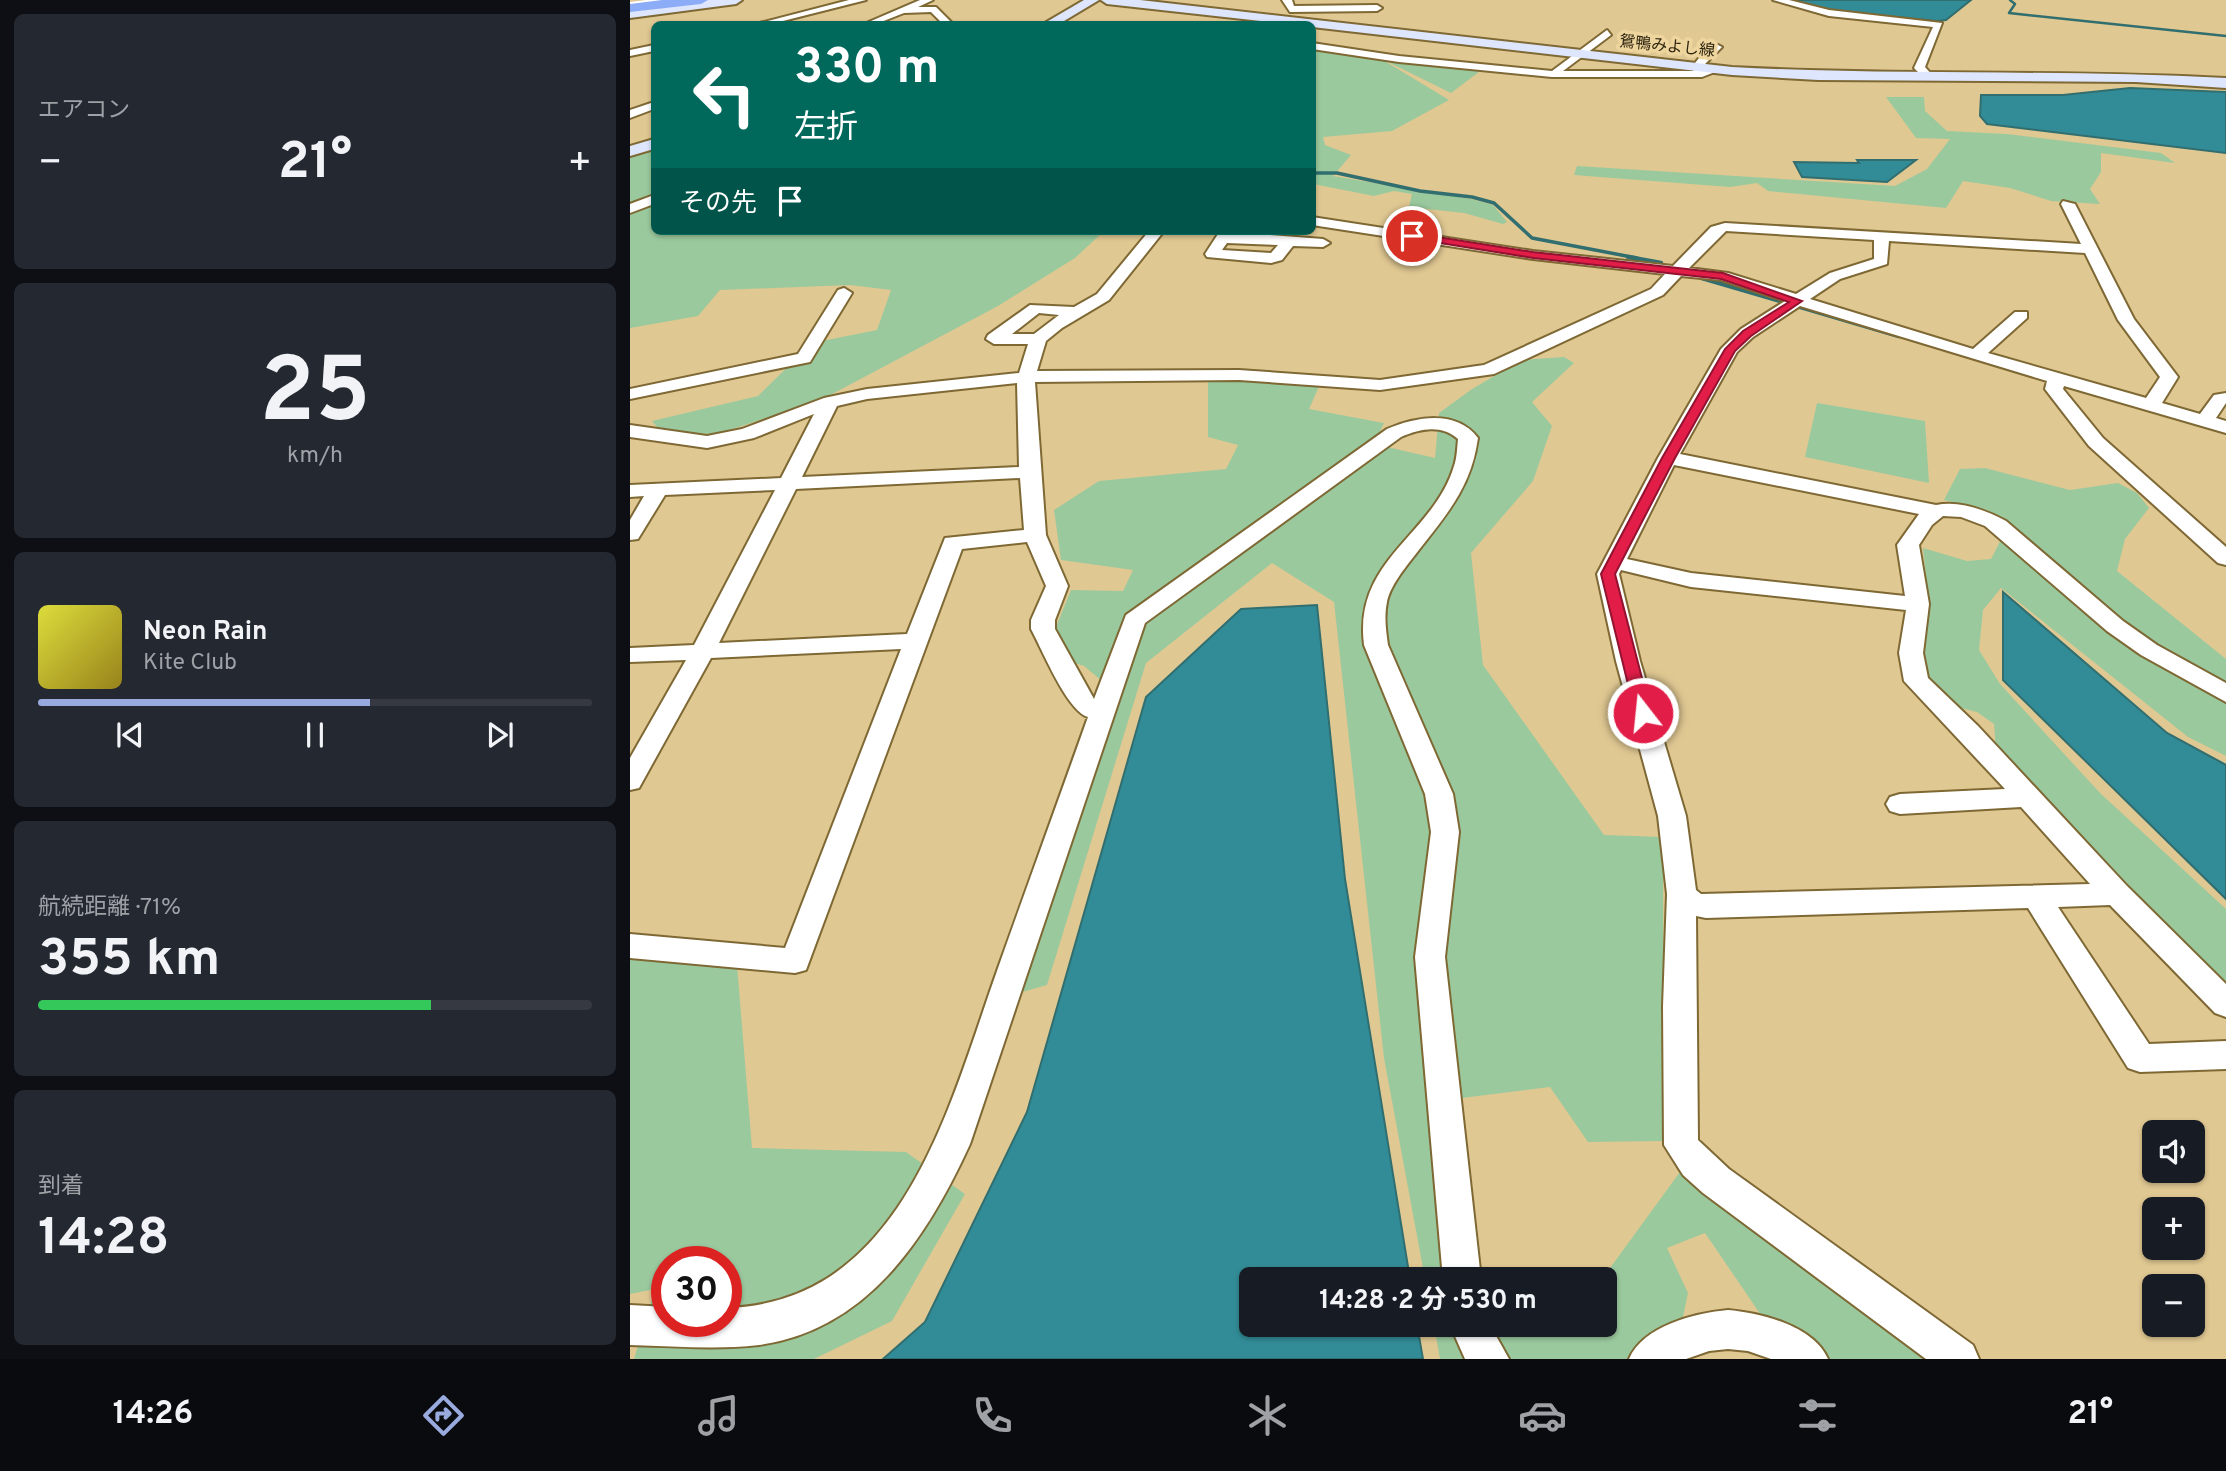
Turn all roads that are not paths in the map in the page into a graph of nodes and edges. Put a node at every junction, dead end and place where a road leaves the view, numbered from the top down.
1 (673, 0) edge
2 (701, 0) edge
3 (736, 0) edge
4 (862, 0) edge
5 (928, 0) edge
6 (1093, 0) edge
7 (1107, 0) edge
8 (1287, 0) edge
9 (1778, 0) edge
10 (630, 6) edge
11 (898, 12) junction
12 (630, 14) edge
13 (793, 21) edge
14 (886, 21) edge
15 (945, 21) edge
16 (1055, 21) edge
17 (1287, 21) edge
18 (1316, 24) edge
19 (1339, 27) junction
20 (1607, 33) dead end
21 (1316, 38) edge
22 (1712, 45) dead end
23 (1316, 46) edge
24 (651, 49) edge
25 (630, 53) edge
26 (1578, 55) junction
27 (630, 59) edge
28 (651, 61) edge
29 (1696, 68) junction
30 (1715, 70) junction
31 (1552, 75) junction
32 (1928, 77) junction
33 (2226, 83) edge
34 (651, 106) edge
35 (631, 114) edge
36 (651, 116) edge
37 (651, 145) edge
38 (630, 151) edge
39 (651, 200) edge
40 (2068, 204) dead end
41 (630, 209) edge
42 (1316, 222) edge
43 (1154, 235) edge
44 (1224, 235) edge
45 (1881, 236) junction
46 (1323, 243) dead end
47 (2089, 249) junction
48 (1679, 269) junction
49 (844, 293) dead end
50 (1797, 301) junction
51 (1075, 312) junction
52 (2021, 315) dead end
53 (1038, 339) junction
54 (1976, 355) junction
55 (1026, 378) junction
56 (2056, 378) junction
57 (630, 394) edge
58 (2226, 398) edge
59 (830, 402) junction
60 (2151, 405) junction
61 (2204, 421) junction
62 (2226, 427) edge
63 (630, 431) edge
64 (1668, 458) junction
65 (1029, 472) junction
66 (788, 484) junction
67 (657, 490) junction
68 (630, 491) edge
69 (1936, 511) junction
70 (630, 534) edge
71 (1035, 535) junction
72 (2226, 558) edge
73 (1617, 563) junction
74 (1918, 604) junction
75 (916, 641) junction
76 (702, 653) junction
77 (630, 655) edge
78 (2226, 694) edge
79 (1101, 711) junction
80 (630, 781) edge
81 (2026, 797) junction
82 (1900, 804) dead end
83 (1682, 894) junction
84 (2117, 894) junction
85 (2037, 898) junction
86 (630, 946) edge
87 (2226, 1004) edge
88 (2226, 1055) edge
89 (1461, 1267) edge
90 (630, 1325) edge
91 (1475, 1337) edge
92 (1489, 1359) edge
93 (1650, 1359) edge
94 (1808, 1359) edge
95 (1959, 1359) edge

1 - 10 highway
2 - 10 highway
3 - 12 main road
4 - 13 street
5 - 11 street
6 - 16 main road
7 - 17 main road, 鴛鴨みよし線
8 - 19 street
9 - 32 street
11 - 14 street
11 - 15 street
18 - 19 main road, 鴛鴨みよし線
19 - 21 street
19 - 26 main road, 鴛鴨みよし線
20 - 26 street
22 - 29 street
23 - 31 street
24 - 25 street
26 - 29 main road, 鴛鴨みよし線
26 - 31 street
27 - 28 street
29 - 30 main road, 鴛鴨みよし線
30 - 31 street
30 - 32 main road, 鴛鴨みよし線
32 - 33 main road, 鴛鴨みよし線
34 - 35 street
35 - 36 street
37 - 38 main road
39 - 41 street
40 - 47 street
42 - 48 street
43 - 51 street
44 - 46 street
45 - 47 street
45 - 48 street
45 - 50 street
47 - 60 street
48 - 50 street
48 - 55 street
49 - 57 street
50 - 54 street
50 - 64 street
51 - 53 street
51 - 53 street
52 - 54 street
53 - 55 street
54 - 56 street
55 - 59 street
55 - 65 street
56 - 60 street
56 - 72 street
58 - 61 street
59 - 63 street
59 - 66 street
60 - 61 street
61 - 62 street
64 - 69 street
64 - 73 street
65 - 66 street
65 - 71 street
66 - 67 street
66 - 76 street
67 - 68 street
67 - 70 street
69 - 74 street
69 - 78 street
71 - 75 street
71 - 79 street
73 - 74 street
73 - 83 street
74 - 81 street
75 - 76 street
75 - 86 street
76 - 77 street
76 - 80 street
79 - 89 street
79 - 90 street
81 - 82 street
81 - 84 street
83 - 85 street
83 - 95 street
84 - 85 street
84 - 87 street
85 - 88 street
91 - 92 street
93 - 94 street

